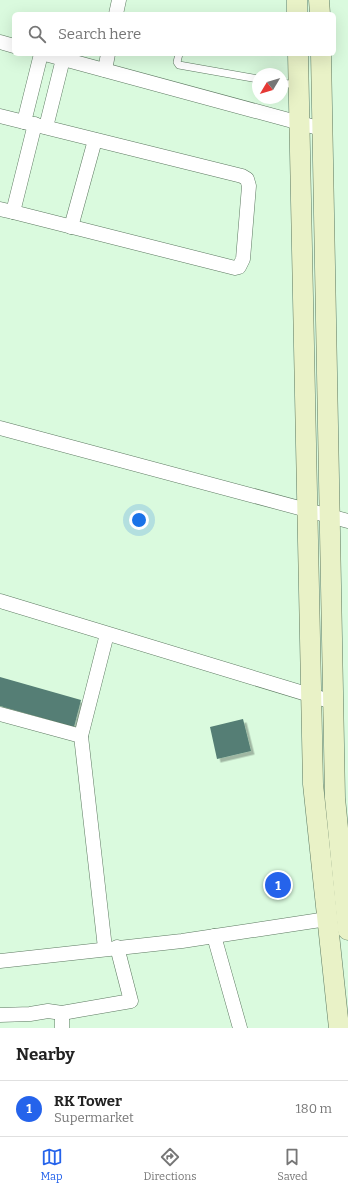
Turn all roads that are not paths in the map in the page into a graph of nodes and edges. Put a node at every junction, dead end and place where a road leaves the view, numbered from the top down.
1 (119, 0) edge
2 (296, 0) edge
3 (320, 0) edge
4 (116, 12) edge
5 (297, 12) edge
6 (320, 12) edge
7 (0, 42) edge
8 (12, 45) edge
9 (41, 56) edge
10 (52, 56) edge
11 (108, 56) edge
12 (178, 56) edge
13 (297, 56) edge
14 (321, 56) edge
15 (63, 59) junction
16 (105, 70) junction
17 (252, 78) edge
18 (290, 84) edge
19 (0, 116) edge
20 (299, 123) junction
21 (35, 124) junction
22 (322, 129) junction
23 (95, 140) junction
24 (7, 210) edge
25 (71, 227) junction
26 (0, 428) edge
27 (308, 511) junction
28 (339, 519) edge
29 (0, 601) edge
30 (107, 634) junction
31 (312, 696) junction
32 (333, 702) junction
33 (0, 714) edge
34 (81, 736) junction
35 (327, 919) junction
36 (348, 930) edge
37 (214, 936) junction
38 (111, 948) junction
39 (0, 961) edge
40 (62, 1013) junction
41 (0, 1015) edge
42 (62, 1028) edge
43 (240, 1028) edge
44 (339, 1028) edge

1 - 4 street
2 - 5 street
3 - 6 street
7 - 8 street
9 - 21 street
10 - 15 street
11 - 16 street
12 - 17 lane
13 - 18 street
14 - 22 street
15 - 16 street
15 - 21 street
16 - 20 street
18 - 20 street
19 - 21 street
20 - 22 street
20 - 27 street
21 - 23 street
21 - 24 street
22 - 28 street
23 - 25 street
23 - 25 street
24 - 25 street
26 - 27 street
27 - 28 street
27 - 31 street
28 - 32 street
29 - 30 street
30 - 31 street
30 - 34 street
31 - 32 street
31 - 35 street
32 - 36 street
33 - 34 street
34 - 38 street
35 - 37 street
35 - 44 street
37 - 38 street
37 - 43 street
38 - 39 street
38 - 40 street
40 - 41 street
40 - 42 street

